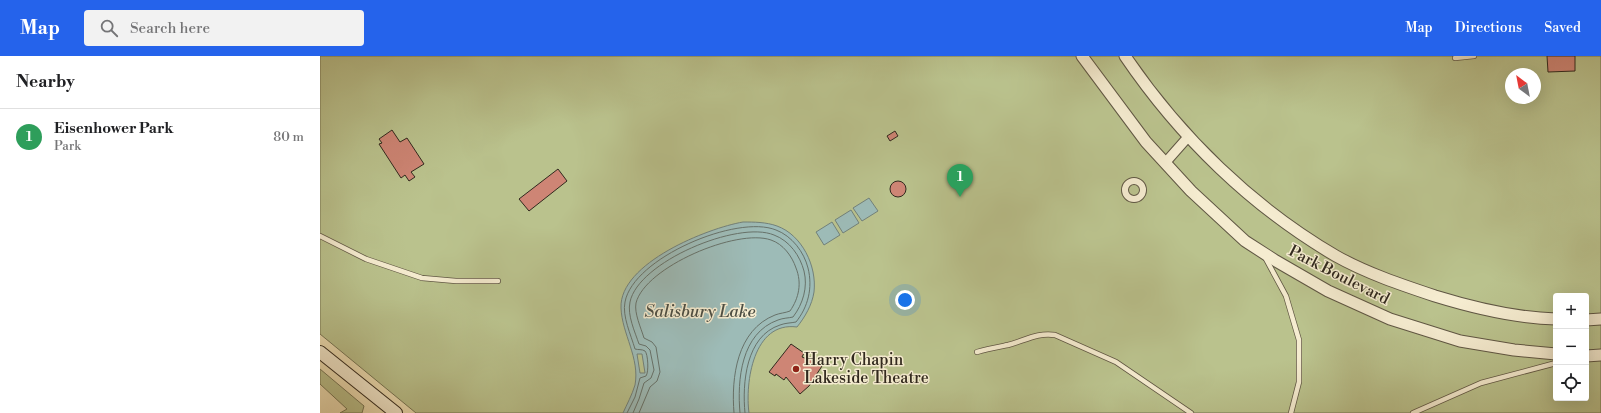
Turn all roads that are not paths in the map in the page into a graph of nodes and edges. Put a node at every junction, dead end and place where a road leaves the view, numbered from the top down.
1 (1082, 56) edge
2 (1125, 56) edge
3 (1474, 56) edge
4 (1456, 58) dead end
5 (1188, 137) junction
6 (1165, 163) junction
7 (320, 236) edge
8 (1263, 252) junction
9 (498, 281) dead end
10 (1553, 319) edge
11 (1589, 320) edge
12 (1601, 320) edge
13 (320, 352) edge
14 (977, 352) dead end
15 (1553, 354) edge
16 (1601, 355) edge
17 (1589, 356) edge
18 (1553, 364) edge
19 (396, 413) edge
20 (1191, 413) edge
21 (1291, 413) edge
22 (1413, 413) edge

1 - 6 street, Park Boulevard
2 - 5 street, Park Boulevard
3 - 4 lane
5 - 6 street
5 - 10 street, Park Boulevard
6 - 8 street, Park Boulevard
7 - 9 lane
8 - 15 street, Park Boulevard
8 - 21 lane
11 - 12 street
13 - 19 main road
14 - 20 lane
16 - 17 street
18 - 22 lane

